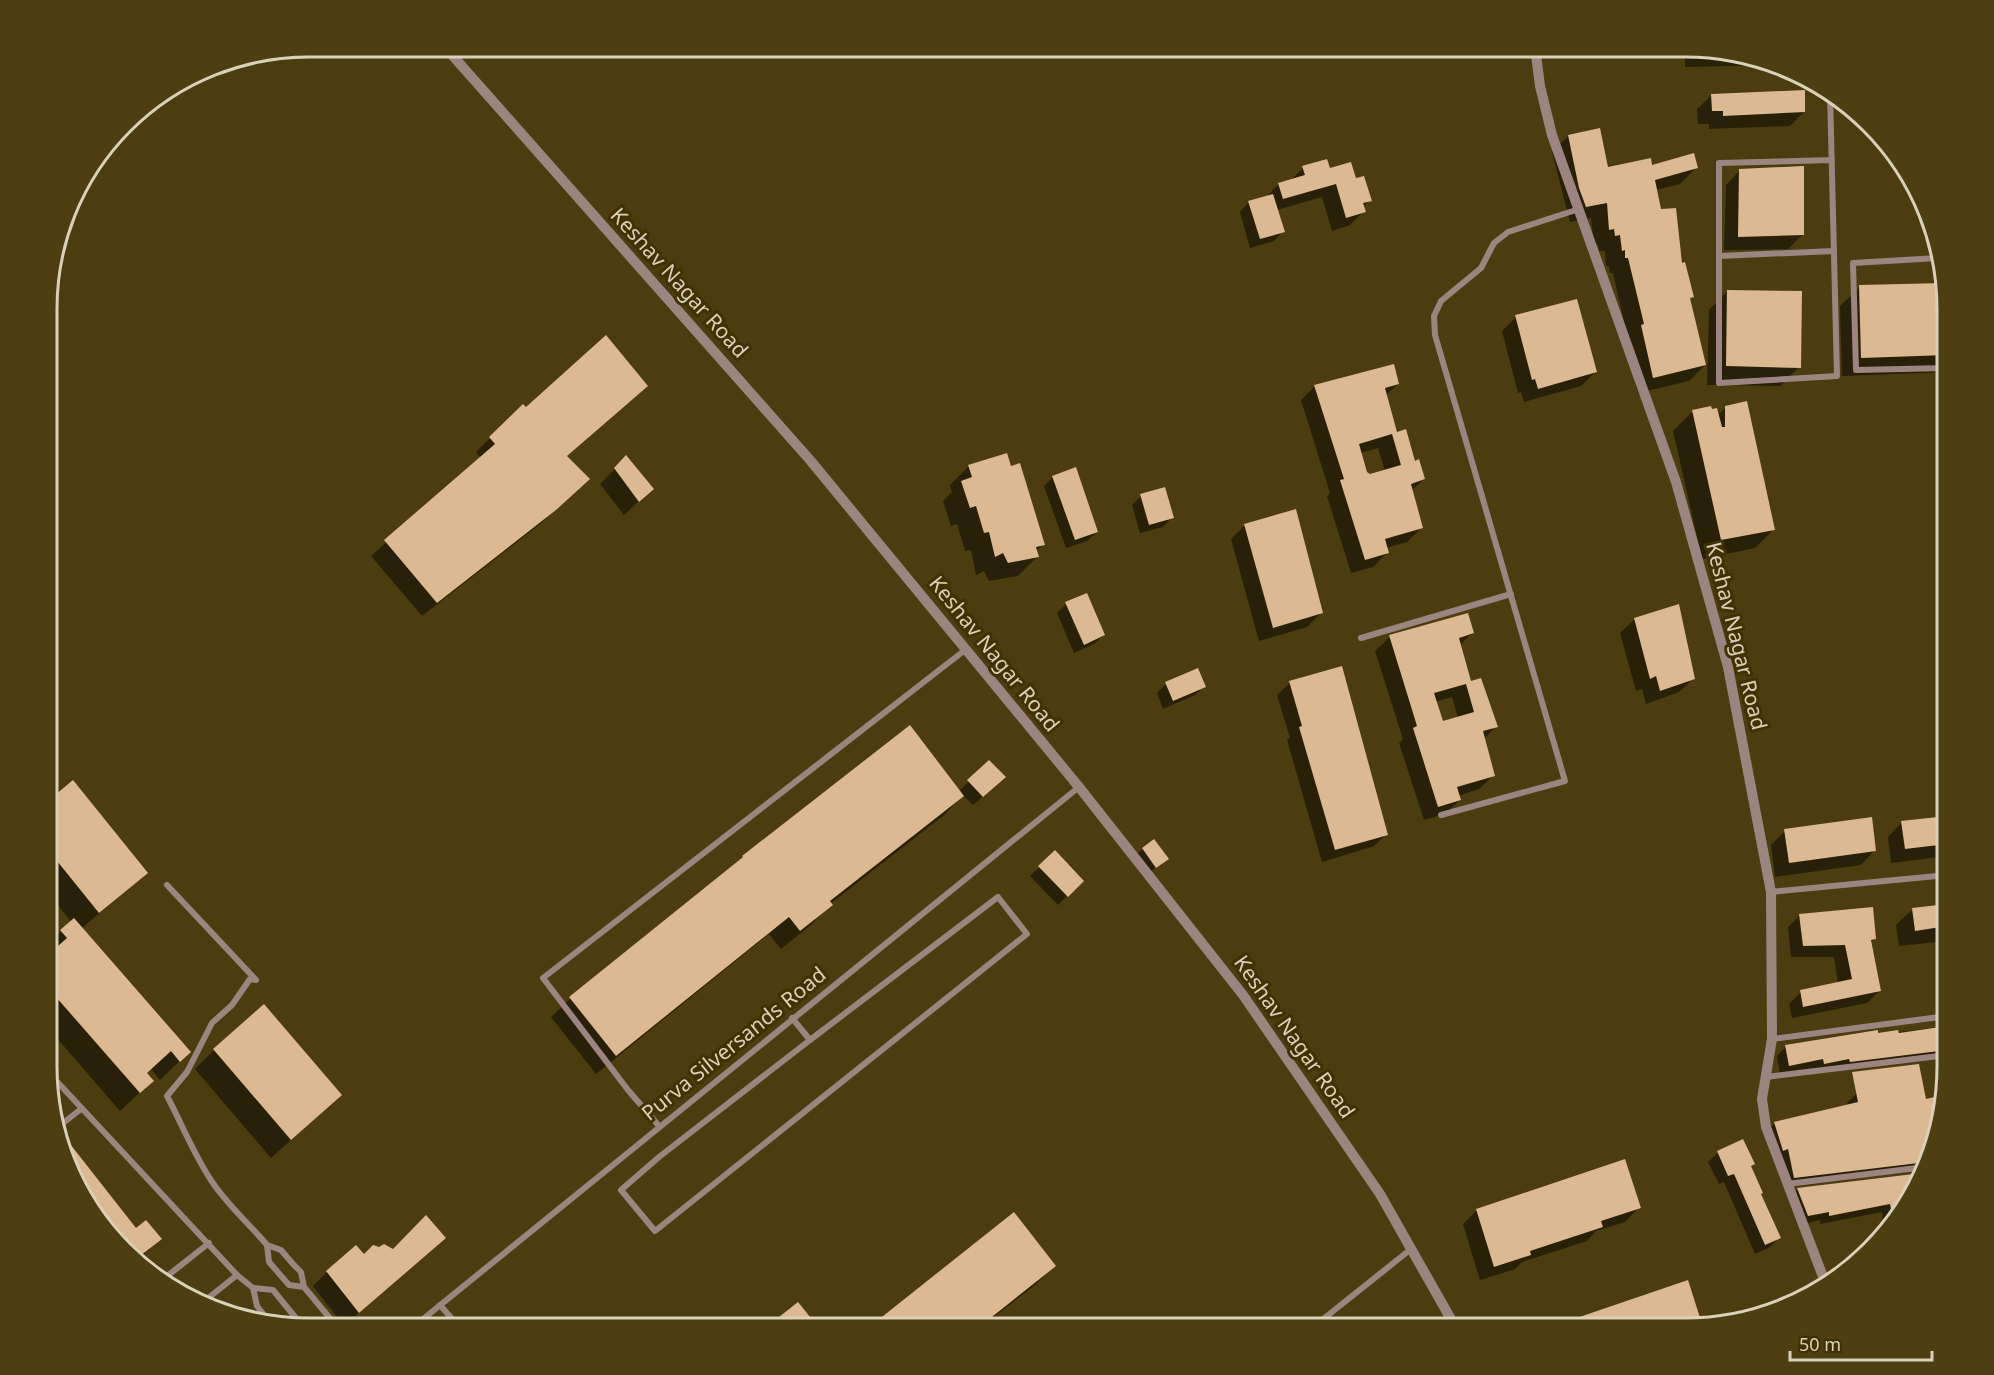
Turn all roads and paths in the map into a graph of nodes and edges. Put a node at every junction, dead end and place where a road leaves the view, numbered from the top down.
1 (455, 57) edge
2 (1536, 57) edge
3 (1830, 104) edge
4 (1832, 160) junction
5 (1580, 208) junction
6 (1834, 251) junction
7 (1719, 256) junction
8 (1932, 258) edge
9 (1937, 368) edge
10 (1511, 594) junction
11 (1361, 638) dead end
12 (965, 650) junction
13 (1079, 788) junction
14 (1441, 816) dead end
15 (1937, 875) edge
16 (167, 885) dead end
17 (1771, 892) junction
18 (1937, 1017) edge
19 (792, 1018) junction
20 (1772, 1039) junction
21 (810, 1040) junction
22 (1937, 1056) edge
23 (1766, 1077) junction
24 (58, 1083) edge
25 (81, 1109) junction
26 (64, 1122) edge
27 (659, 1126) junction
28 (1915, 1168) edge
29 (1787, 1185) junction
30 (209, 1243) junction
31 (267, 1245) junction
32 (1411, 1249) junction
33 (169, 1275) edge
34 (237, 1275) junction
35 (1823, 1276) edge
36 (304, 1287) junction
37 (253, 1288) junction
38 (209, 1297) edge
39 (440, 1305) junction
40 (263, 1314) edge
41 (295, 1317) edge
42 (330, 1318) edge
43 (424, 1318) edge
44 (451, 1318) edge
45 (1325, 1318) edge
46 (1450, 1318) edge

1 - 12 street, Keshav Nagar Road
2 - 5 street, Keshav Nagar Road
3 - 4 street
4 - 6 street
4 - 7 street
5 - 10 street
5 - 17 street, Keshav Nagar Road
6 - 7 street
6 - 7 street
8 - 9 street
10 - 11 street
10 - 14 street
12 - 13 street, Keshav Nagar Road
12 - 27 street
13 - 19 street, Purva Silversands Road
13 - 32 street, Keshav Nagar Road
15 - 17 street
16 - 31 street
17 - 20 street, Keshav Nagar Road
18 - 20 street
19 - 21 street
19 - 27 street, Purva Silversands Road
20 - 23 street, Keshav Nagar Road
21 - 21 street
22 - 23 street
23 - 29 street, Keshav Nagar Road
24 - 25 street
25 - 26 street
25 - 30 street
27 - 39 street, Purva Silversands Road
28 - 29 street
29 - 35 street, Keshav Nagar Road
30 - 33 street
30 - 34 street
31 - 36 street
31 - 36 street
32 - 45 street
32 - 46 street, Keshav Nagar Road
34 - 37 street
34 - 38 street
36 - 42 street
37 - 40 street
37 - 41 street
39 - 43 street, Purva Silversands Road
39 - 44 street

